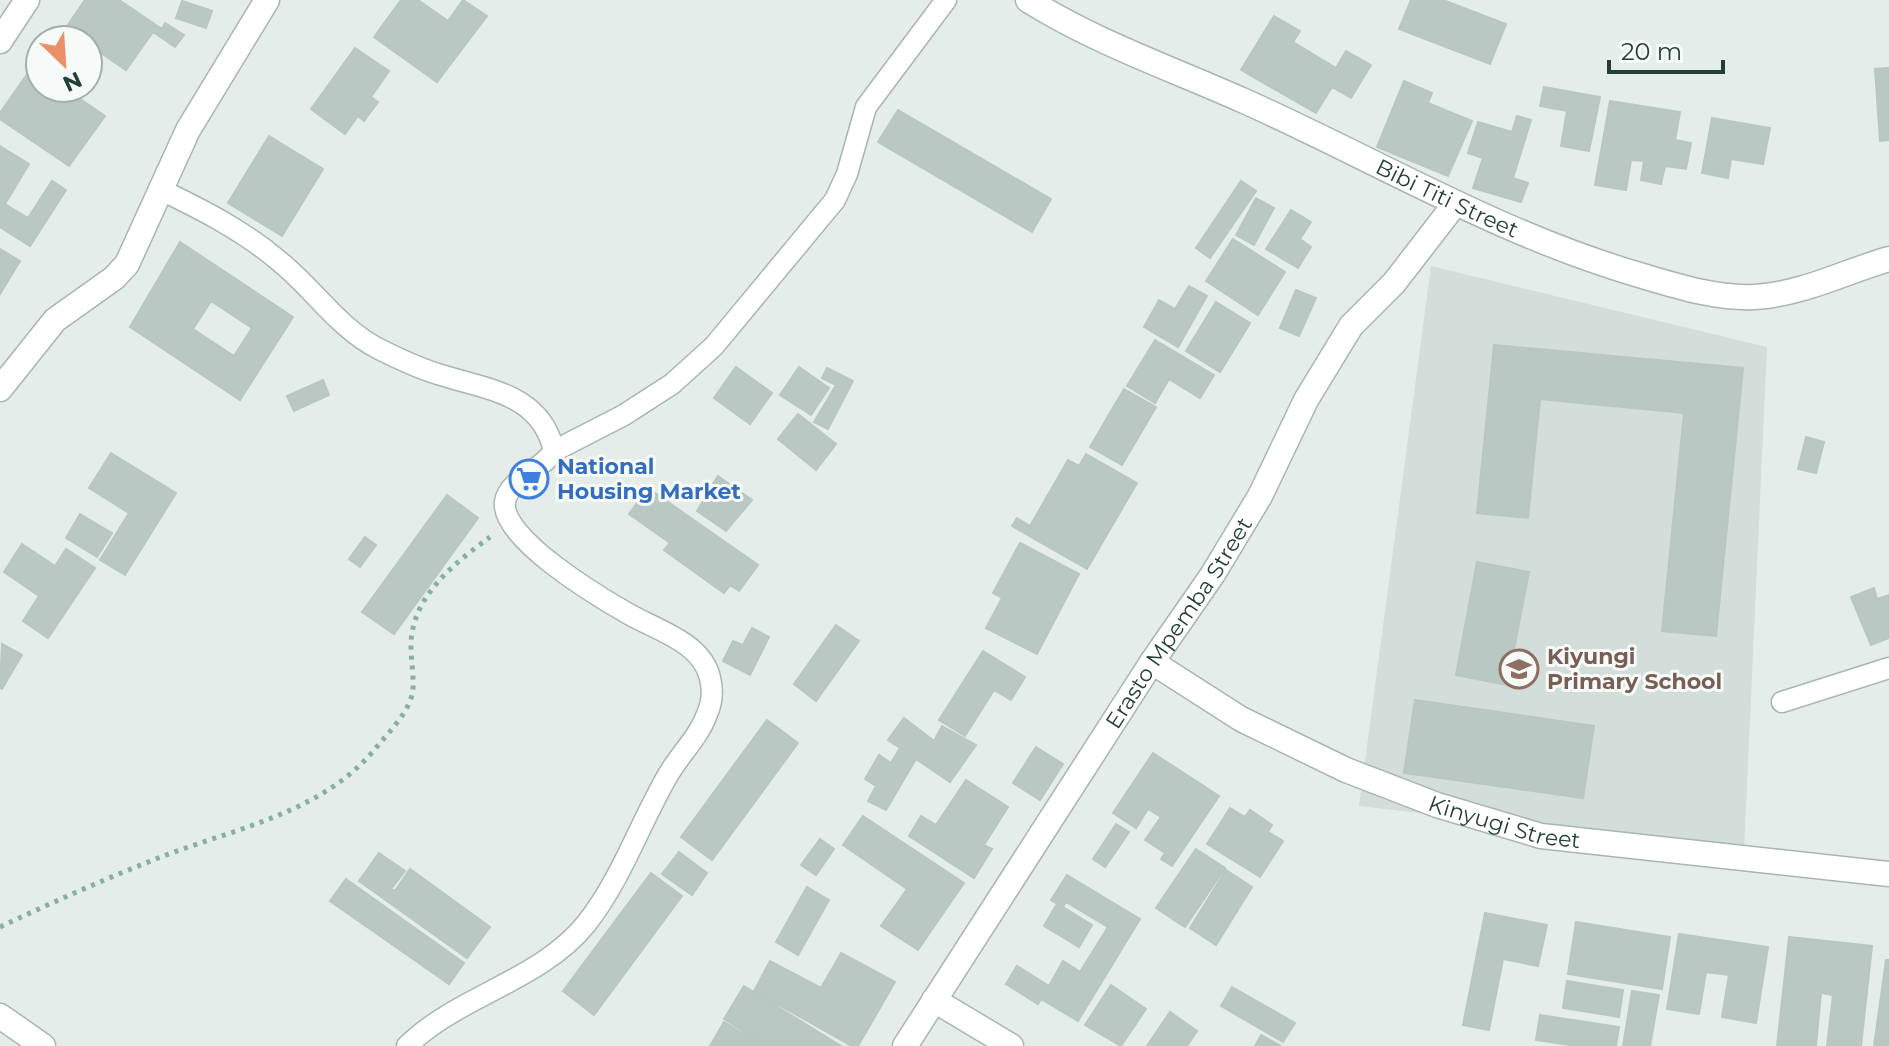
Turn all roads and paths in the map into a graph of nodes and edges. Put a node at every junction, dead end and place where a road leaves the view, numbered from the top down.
1 (27, 0) edge
2 (267, 0) edge
3 (946, 0) edge
4 (1028, 0) edge
5 (0, 41) edge
6 (159, 189) junction
7 (1455, 204) junction
8 (1889, 259) edge
9 (0, 389) edge
10 (554, 451) junction
11 (510, 522) junction
12 (1152, 662) junction
13 (1889, 668) edge
14 (1782, 702) dead end
15 (1889, 874) edge
16 (0, 927) edge
17 (934, 1000) junction
18 (0, 1016) edge
19 (43, 1046) edge
20 (407, 1046) edge
21 (905, 1046) edge
22 (1011, 1046) edge

1 - 5 street
2 - 6 street
3 - 10 lane
4 - 7 street, Bibi Titi Street
6 - 9 street
6 - 10 lane
7 - 8 street, Bibi Titi Street
7 - 12 street, Erasto Mpemba Street
10 - 11 lane
11 - 16 path
11 - 20 lane
12 - 15 street, Kinyugi Street
12 - 17 street, Erasto Mpemba Street
13 - 14 lane
17 - 21 street, Erasto Mpemba Street
17 - 22 street
18 - 19 street

